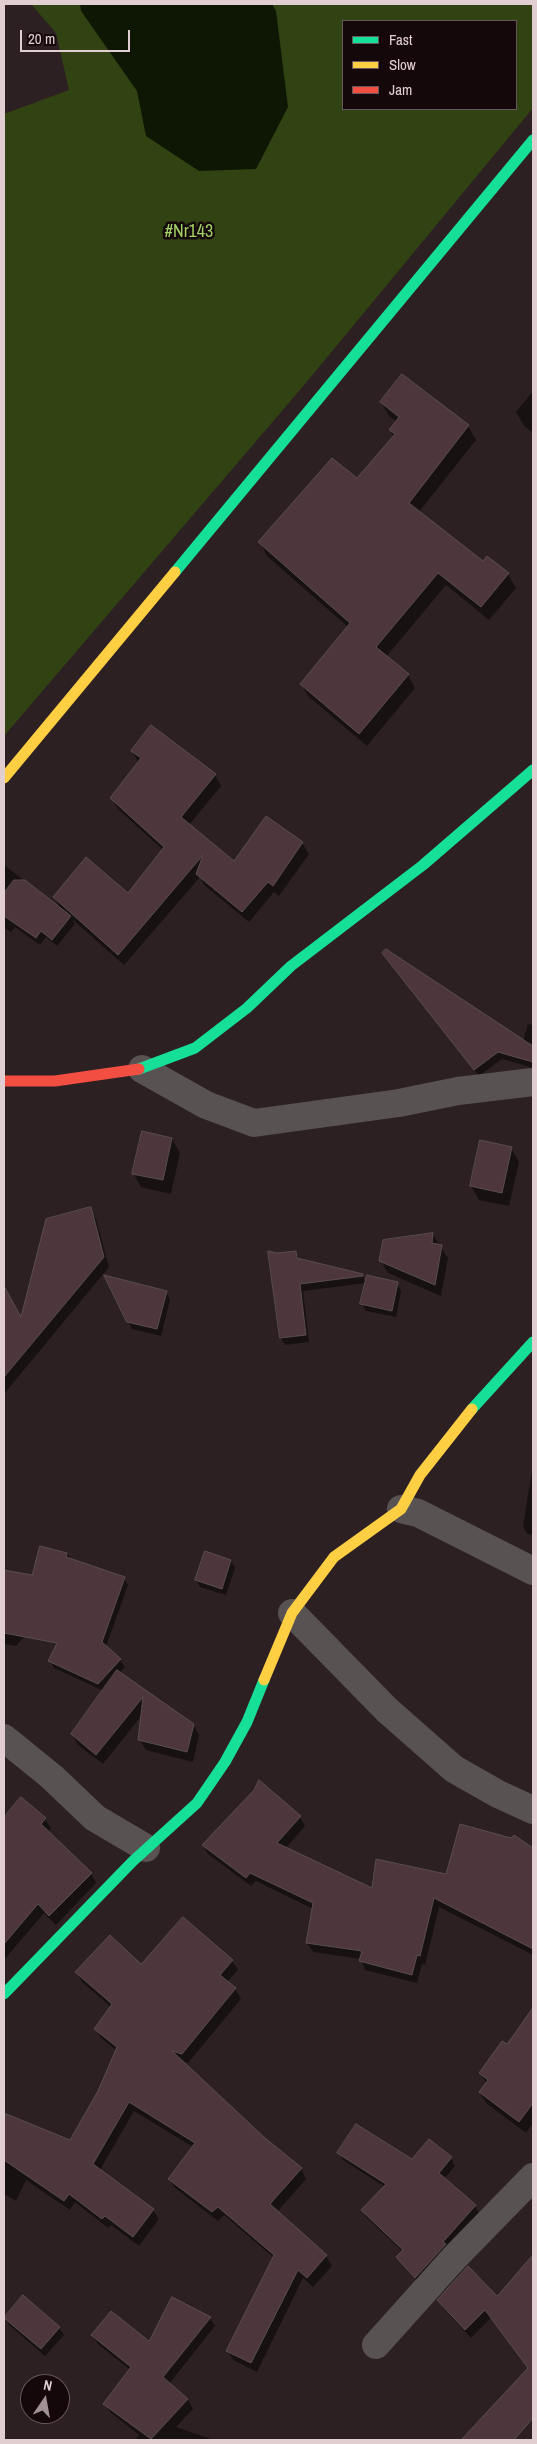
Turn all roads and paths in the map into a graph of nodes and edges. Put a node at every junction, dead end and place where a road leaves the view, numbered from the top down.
1 (533, 140) edge
2 (533, 770) edge
3 (4, 778) edge
4 (142, 1069) junction
5 (4, 1081) edge
6 (533, 1082) edge
7 (533, 1342) edge
8 (401, 1510) junction
9 (533, 1571) edge
10 (292, 1613) junction
11 (4, 1738) edge
12 (533, 1810) edge
13 (146, 1848) junction
14 (4, 1994) edge
15 (533, 2177) edge
16 (376, 2344) dead end

1 - 3 street
2 - 4 street
4 - 5 street
4 - 6 street
7 - 8 street
8 - 9 street
8 - 10 street
10 - 12 street
10 - 13 street
11 - 13 street
13 - 14 street
15 - 16 street

